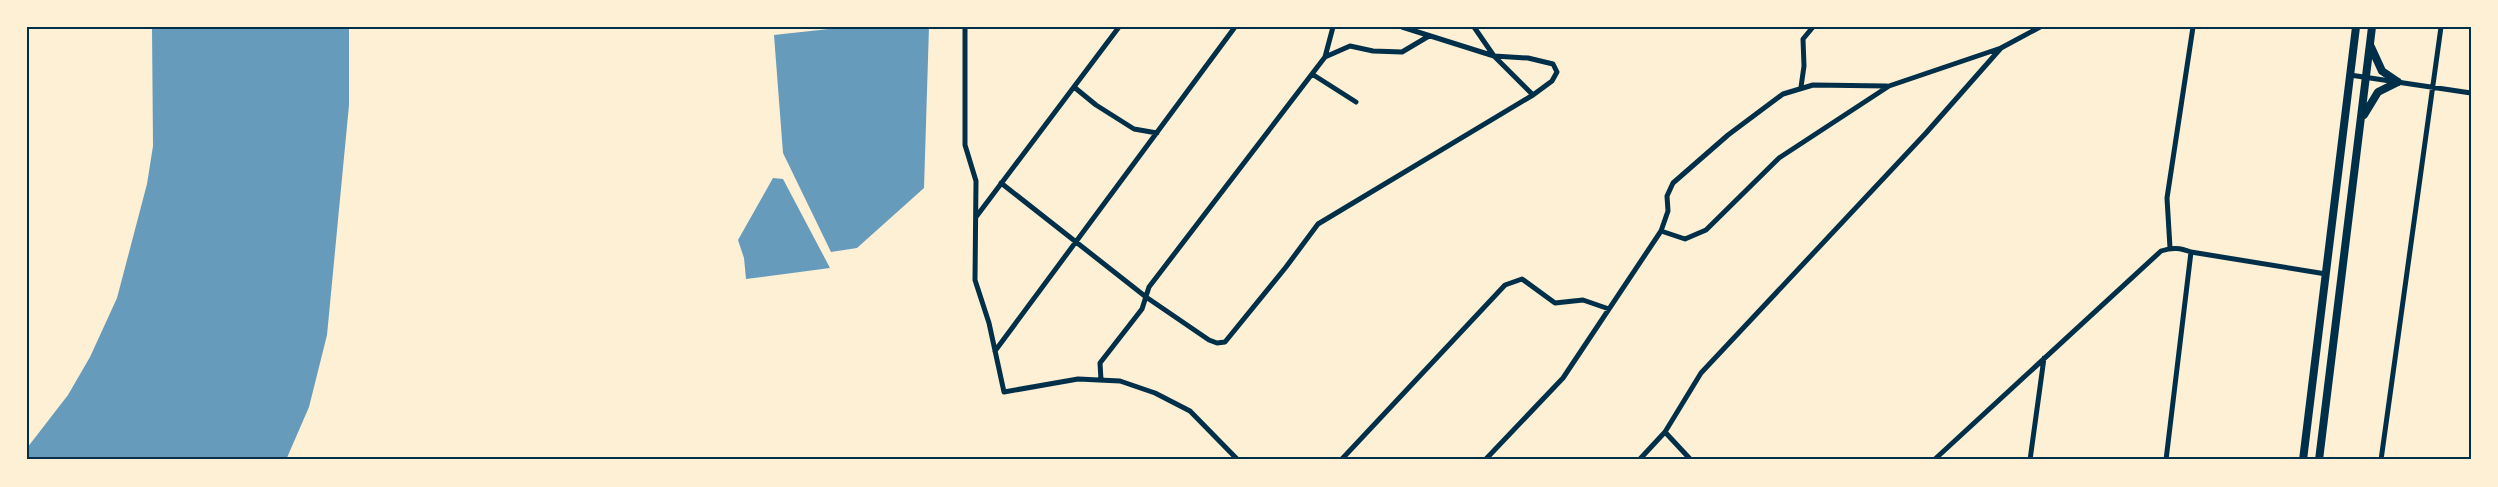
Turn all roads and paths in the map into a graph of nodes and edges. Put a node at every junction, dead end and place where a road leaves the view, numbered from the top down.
1 (965, 27) edge
2 (1119, 27) edge
3 (1235, 27) edge
4 (1333, 27) edge
5 (1402, 27) edge
6 (1474, 27) edge
7 (1813, 27) edge
8 (2040, 27) edge
9 (2193, 27) edge
10 (2356, 27) edge
11 (2372, 27) edge
12 (2441, 27) edge
13 (1416, 29) edge
14 (1430, 36) junction
15 (2370, 45) junction
16 (2001, 48) junction
17 (1494, 56) junction
18 (1325, 57) junction
19 (1312, 74) junction
20 (2350, 75) junction
21 (2366, 77) junction
22 (2398, 82) junction
23 (1889, 86) junction
24 (1074, 87) junction
25 (1801, 87) junction
26 (2433, 87) junction
27 (2471, 93) edge
28 (1533, 95) junction
29 (1356, 102) dead end
30 (2361, 121) junction
31 (1157, 133) junction
32 (1001, 183) junction
33 (975, 219) junction
34 (1661, 231) junction
35 (1076, 243) junction
36 (2170, 248) junction
37 (2191, 252) junction
38 (2326, 274) junction
39 (1146, 297) junction
40 (1608, 309) junction
41 (995, 351) junction
42 (2044, 358) junction
43 (1101, 380) junction
44 (1665, 432) junction
45 (1238, 460) edge
46 (1341, 460) edge
47 (1485, 460) edge
48 (1639, 460) edge
49 (1691, 460) edge
50 (1934, 460) edge
51 (2030, 460) edge
52 (2166, 460) edge
53 (2303, 460) edge
54 (2319, 460) edge
55 (2382, 460) edge

1 - 33 street
2 - 24 street
3 - 31 street
4 - 18 street
5 - 13 street
6 - 17 street
7 - 25 street
8 - 16 street
9 - 36 street
10 - 20 main road
11 - 15 main road
12 - 26 street
13 - 14 street
14 - 17 street
14 - 18 street
15 - 21 main road
15 - 22 main road
16 - 23 street
16 - 44 street
17 - 28 street
17 - 28 street
18 - 19 street
19 - 29 street
19 - 39 street
20 - 21 street
20 - 38 main road
21 - 22 street
21 - 30 main road
22 - 26 street
22 - 30 main road
23 - 25 street
23 - 34 street
24 - 31 street
24 - 32 street
25 - 34 street
26 - 27 street
26 - 55 street
28 - 39 street
30 - 54 main road
31 - 35 street
32 - 33 street
32 - 35 street
33 - 41 street
34 - 40 street
35 - 39 street
35 - 41 street
36 - 37 street
36 - 42 street
37 - 38 street
37 - 52 street
38 - 53 main road
39 - 43 street
40 - 46 street
40 - 47 street
41 - 43 street
42 - 50 street
42 - 51 street
43 - 45 street
44 - 48 street
44 - 49 street

